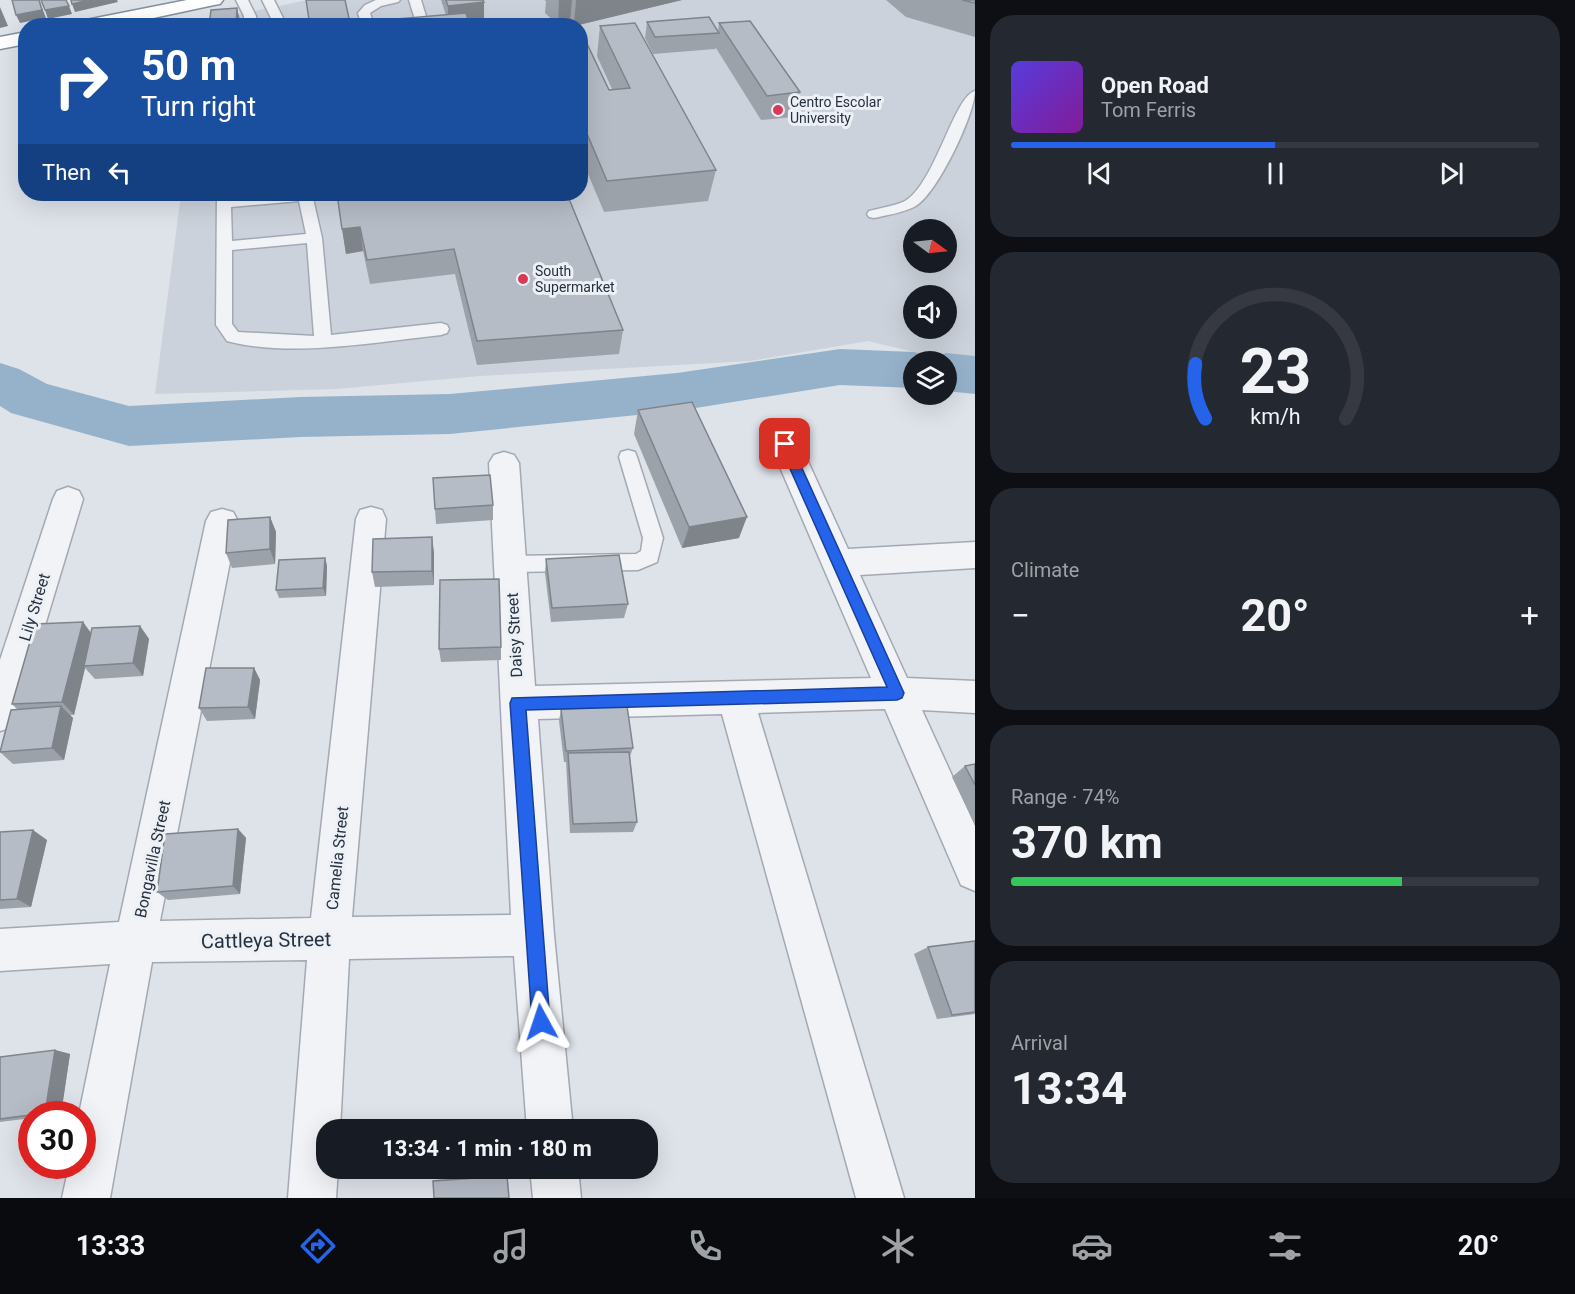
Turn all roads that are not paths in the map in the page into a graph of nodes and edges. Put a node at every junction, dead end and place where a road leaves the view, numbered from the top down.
1 (214, 0) edge
2 (242, 0) edge
3 (268, 0) edge
4 (393, 0) edge
5 (414, 0) edge
6 (125, 18) edge
7 (254, 18) edge
8 (266, 18) edge
9 (366, 18) edge
10 (420, 18) edge
11 (18, 40) edge
12 (0, 43) edge
13 (975, 95) edge
14 (224, 201) edge
15 (306, 201) edge
16 (874, 214) dead end
17 (314, 238) junction
18 (224, 246) junction
19 (441, 329) dead end
20 (323, 342) junction
21 (785, 444) dead end
22 (628, 458) dead end
23 (504, 463) dead end
24 (68, 500) dead end
25 (371, 519) dead end
26 (222, 521) dead end
27 (975, 555) edge
28 (838, 563) junction
29 (511, 564) junction
30 (897, 693) junction
31 (975, 697) edge
32 (736, 699) junction
33 (518, 703) junction
34 (0, 715) edge
35 (975, 871) edge
36 (533, 935) junction
37 (329, 939) junction
38 (135, 942) junction
39 (0, 950) edge
40 (549, 1119) edge
41 (555, 1179) edge
42 (86, 1198) edge
43 (312, 1198) edge
44 (557, 1198) edge
45 (880, 1198) edge

1 - 6 highway
2 - 7 lane
3 - 8 lane
4 - 9 lane
5 - 10 lane
11 - 12 highway
13 - 16 lane
14 - 18 lane
15 - 17 lane
17 - 18 lane
17 - 20 lane
18 - 20 lane
19 - 20 lane
21 - 28 street
22 - 29 lane
23 - 29 street, Daisy Street
24 - 34 street, Lily Street
25 - 37 street, Camelia Street
26 - 38 street, Bongavilla Street
27 - 28 street
28 - 30 street
29 - 33 street, Daisy Street
30 - 31 street
30 - 32 street
30 - 35 street
32 - 33 street
32 - 45 street
33 - 36 street, Daisy Street
36 - 37 street, Cattleya Street
36 - 40 street, Daisy Street
37 - 38 street, Cattleya Street
37 - 43 street, Camelia Street
38 - 39 street, Cattleya Street
38 - 42 street, Bongavilla Street
41 - 44 street

